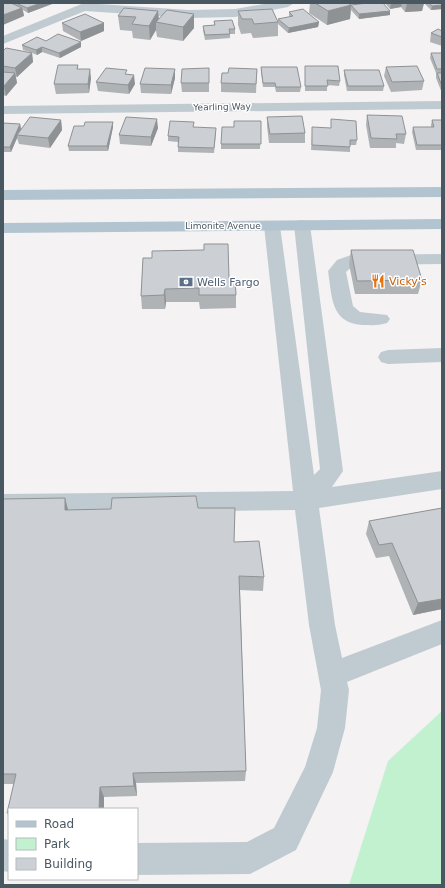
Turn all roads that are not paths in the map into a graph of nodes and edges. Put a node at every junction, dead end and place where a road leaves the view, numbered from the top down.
1 (288, 3) edge
2 (3, 40) edge
3 (442, 105) edge
4 (3, 110) edge
5 (442, 192) edge
6 (3, 195) edge
7 (442, 200) edge
8 (442, 224) edge
9 (302, 225) junction
10 (272, 226) junction
11 (3, 228) edge
12 (442, 259) edge
13 (380, 319) dead end
14 (442, 355) edge
15 (388, 357) dead end
16 (442, 480) edge
17 (306, 500) junction
18 (3, 504) edge
19 (442, 632) edge
20 (332, 674) junction
21 (138, 859) edge

1 - 2 street
3 - 4 street, Yearling Way
5 - 6 main road
7 - 10 main road
8 - 9 main road, Limonite Avenue
9 - 10 main road, Limonite Avenue
9 - 17 street
10 - 11 main road, Limonite Avenue
10 - 17 street
12 - 13 street
14 - 15 street
16 - 17 street
17 - 18 street
17 - 20 street
19 - 20 street
20 - 21 street

